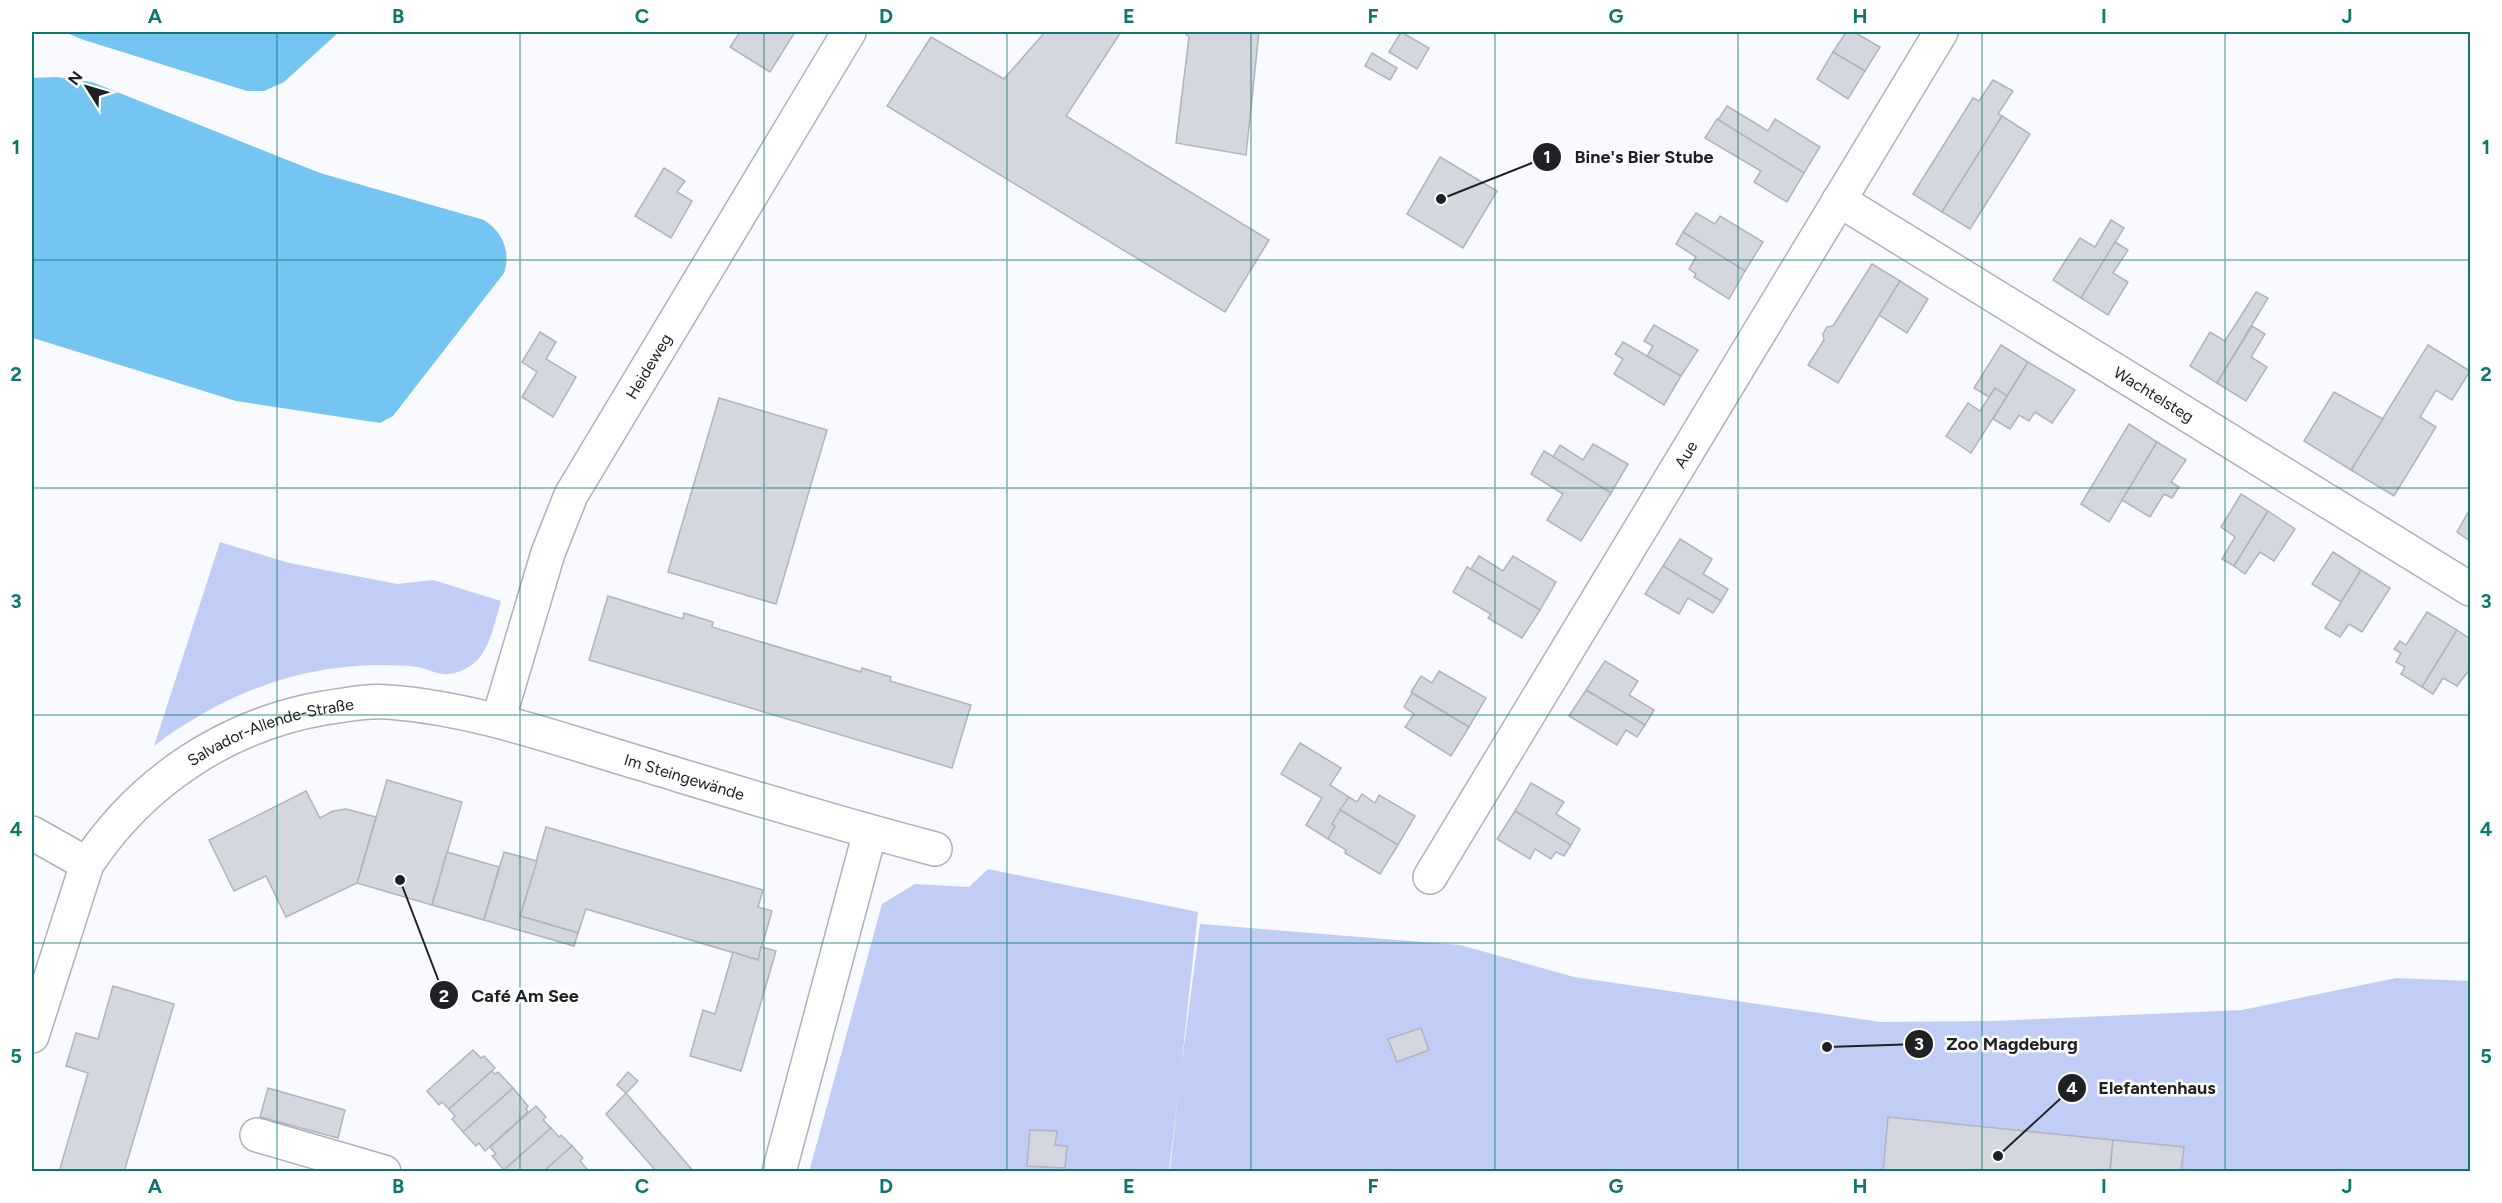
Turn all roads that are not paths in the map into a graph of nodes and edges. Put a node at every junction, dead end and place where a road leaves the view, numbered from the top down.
1 (849, 32) edge
2 (1941, 32) edge
3 (1839, 201) junction
4 (2470, 589) edge
5 (498, 721) junction
6 (870, 832) junction
7 (32, 833) edge
8 (935, 849) dead end
9 (87, 864) junction
10 (1430, 878) dead end
11 (32, 1036) edge
12 (257, 1135) dead end
13 (384, 1172) edge
14 (779, 1172) edge

1 - 5 street, Heideweg
2 - 3 street, Aue
3 - 4 street, Wachtelsteg
3 - 10 street, Aue
5 - 6 street, Im Steingewände
5 - 9 street, Salvador-Allende-Straße
6 - 8 street, Im Steingewände
6 - 14 street
7 - 9 street
9 - 11 street, Salvador-Allende-Straße
12 - 13 street

